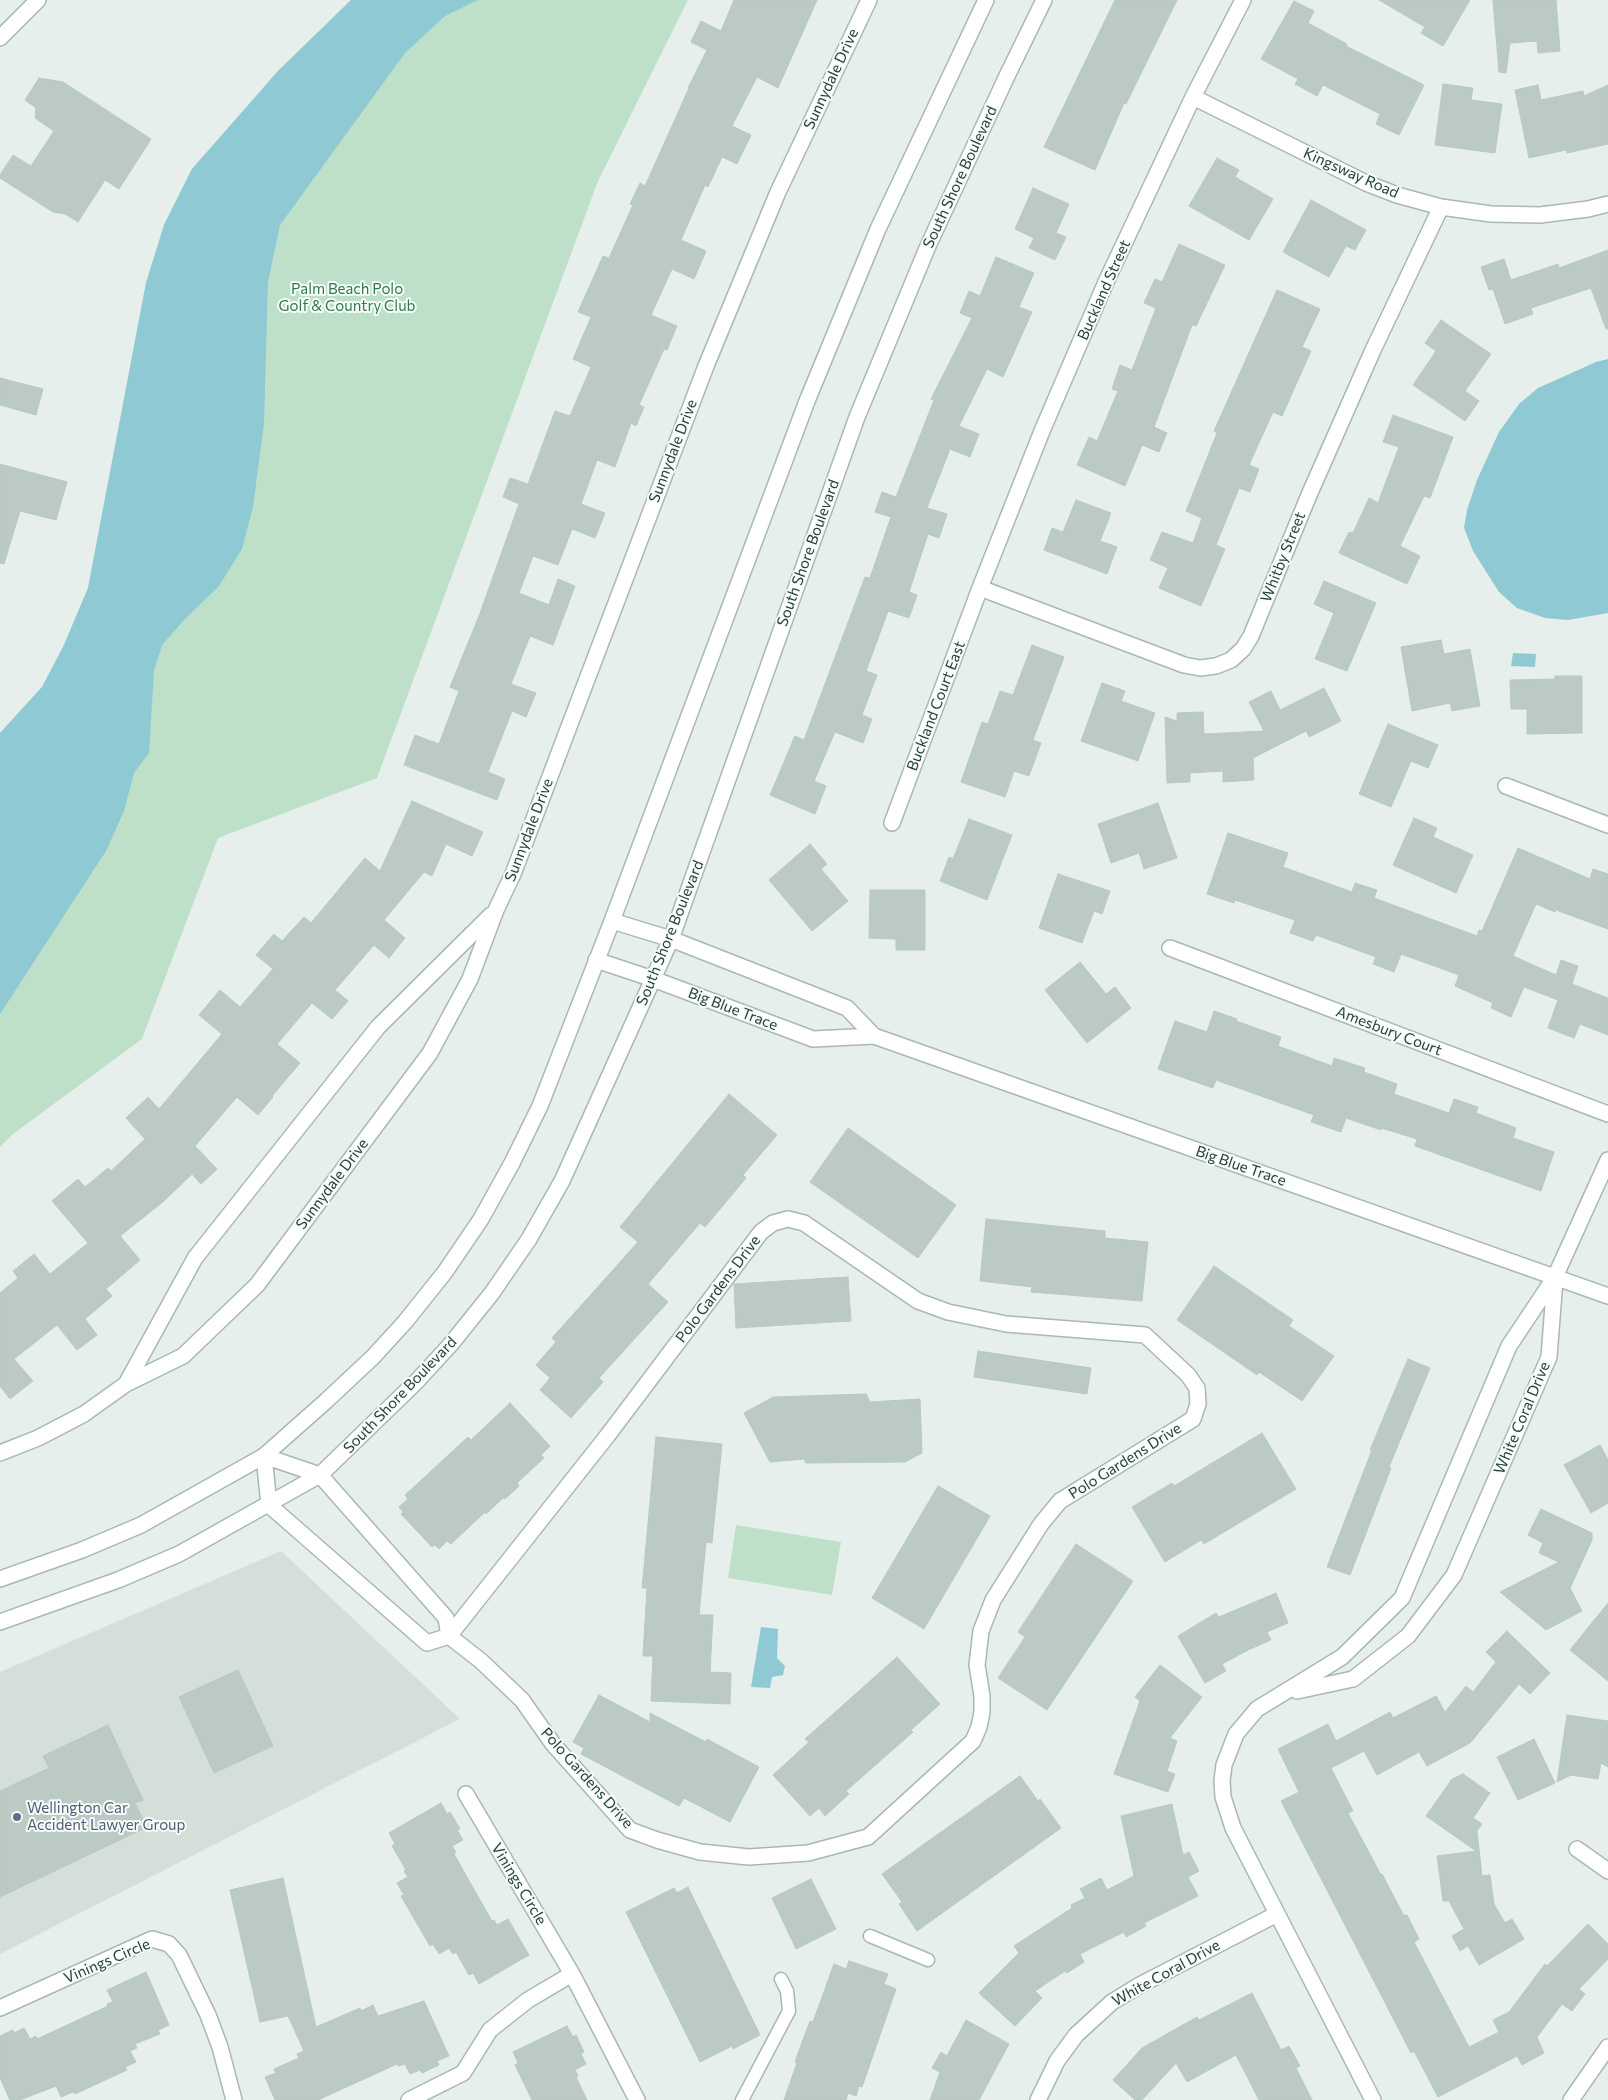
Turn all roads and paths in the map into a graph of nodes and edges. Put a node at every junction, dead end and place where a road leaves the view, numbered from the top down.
1 (38, 0) edge
2 (868, 0) edge
3 (986, 0) edge
4 (1044, 0) edge
5 (1243, 0) edge
6 (0, 38) edge
7 (1194, 98) junction
8 (1608, 204) edge
9 (1441, 207) junction
10 (980, 588) junction
11 (1506, 786) dead end
12 (892, 823) dead end
13 (1608, 824) edge
14 (496, 910) junction
15 (612, 921) junction
16 (671, 939) junction
17 (1170, 948) dead end
18 (596, 960) junction
19 (653, 979) junction
20 (874, 1036) junction
21 (1608, 1114) edge
22 (1608, 1160) edge
23 (1555, 1277) junction
24 (1608, 1296) edge
25 (126, 1384) junction
26 (0, 1453) edge
27 (264, 1456) junction
28 (320, 1475) junction
29 (268, 1504) junction
30 (0, 1579) edge
31 (0, 1622) edge
32 (449, 1636) junction
33 (1286, 1693) junction
34 (466, 1794) dead end
35 (1577, 1849) dead end
36 (1608, 1871) edge
37 (1277, 1914) junction
38 (870, 1936) dead end
39 (928, 1960) dead end
40 (572, 1974) junction
41 (781, 1979) dead end
42 (0, 2008) edge
43 (1608, 2047) edge
44 (234, 2100) edge
45 (409, 2100) edge
46 (637, 2100) edge
47 (742, 2100) edge
48 (1038, 2100) edge
49 (1374, 2100) edge
50 (1571, 2100) edge

1 - 6 street
2 - 14 street, Sunnydale Drive
3 - 15 street
4 - 16 street, South Shore Boulevard
5 - 7 street, Buckland Street
7 - 9 street, Kingsway Road
7 - 10 street, Buckland Street
8 - 9 street, Kingsway Road
9 - 10 street, Whitby Street
10 - 12 street, Buckland Court East
11 - 13 street
14 - 25 street, Sunnydale Drive
14 - 25 street, Sunnydale Drive
15 - 16 street, Big Blue Trace
15 - 18 street
16 - 19 street, South Shore Boulevard
16 - 20 street, Big Blue Trace
17 - 21 street, Amesbury Court
18 - 19 street, Big Blue Trace
18 - 27 street
19 - 20 street, Big Blue Trace
19 - 28 street, South Shore Boulevard
20 - 23 street, Big Blue Trace
22 - 23 street
23 - 24 street, Big Blue Trace
23 - 33 street, White Coral Drive
23 - 33 street, White Coral Drive
25 - 26 street, Sunnydale Drive
27 - 28 street
27 - 29 street
27 - 30 street
28 - 29 street, South Shore Boulevard
28 - 32 street
29 - 31 street, South Shore Boulevard
29 - 32 street
32 - 32 street, Polo Gardens Drive
33 - 37 street, White Coral Drive
34 - 40 street, Vinings Circle
35 - 36 street
37 - 48 street, White Coral Drive
37 - 49 street, White Coral Drive
38 - 39 lane
40 - 45 street
40 - 46 street, Vinings Circle
41 - 47 lane
42 - 44 street, Vinings Circle
43 - 50 street

